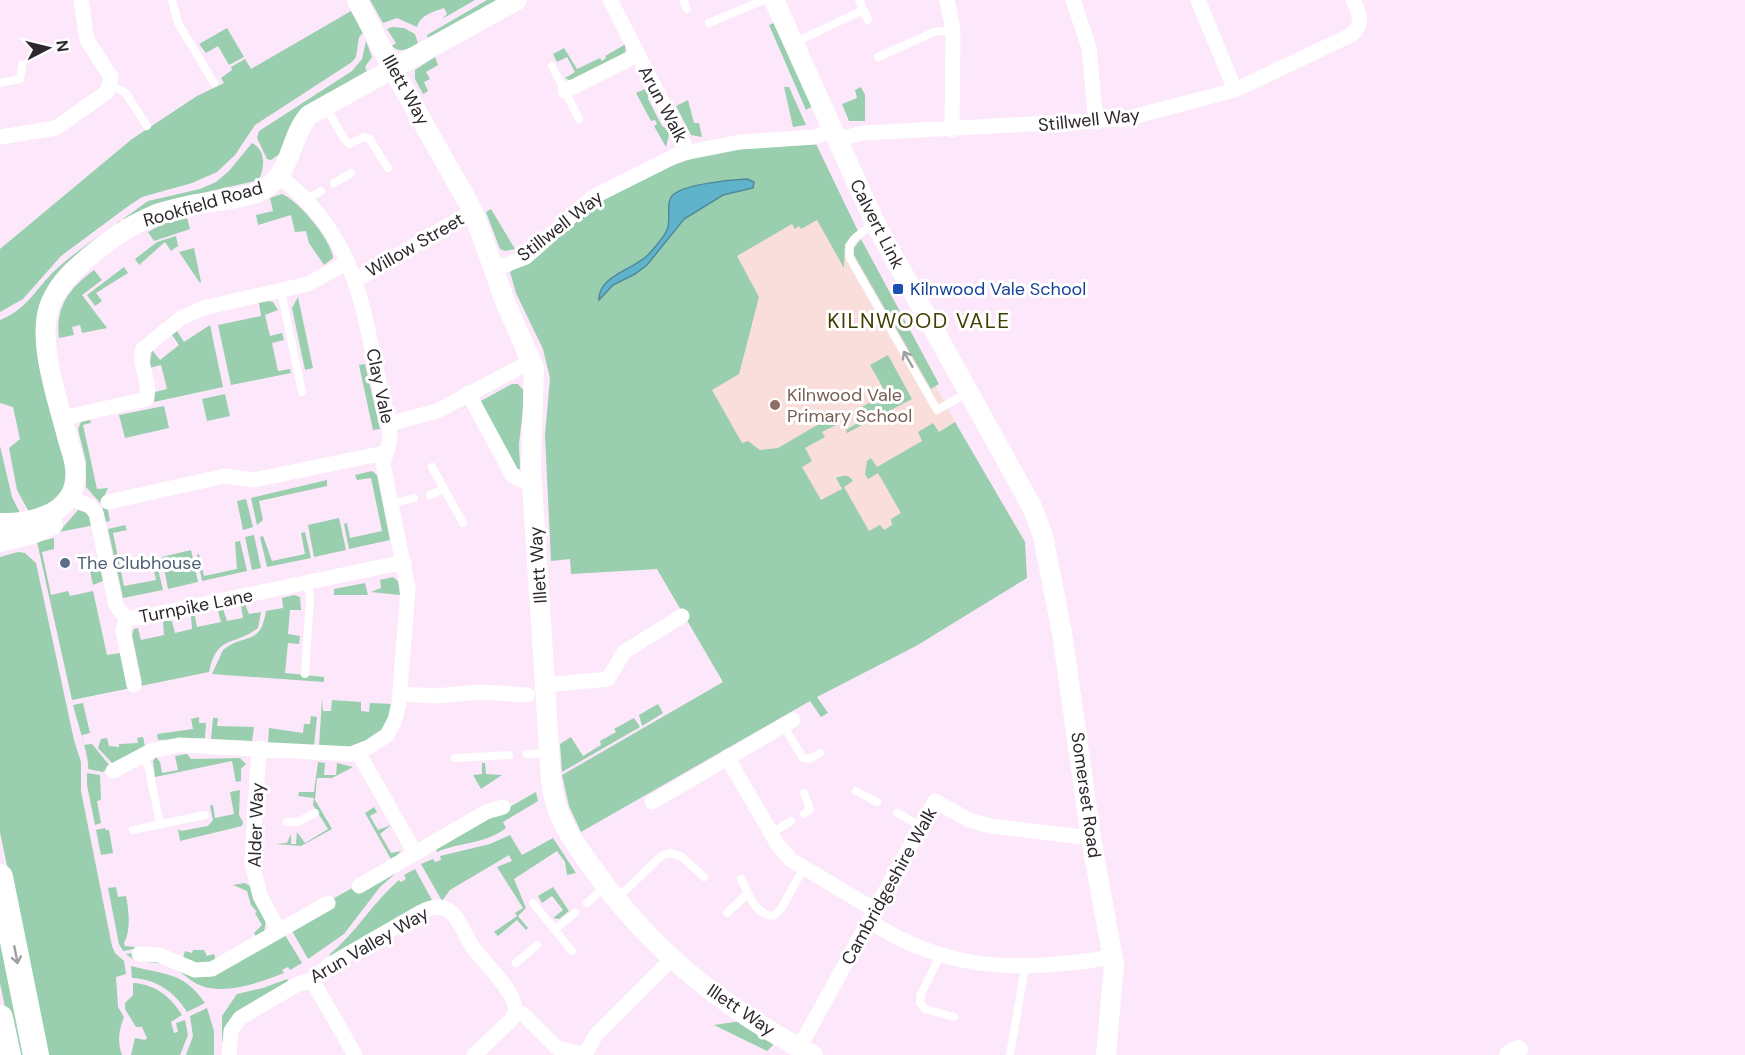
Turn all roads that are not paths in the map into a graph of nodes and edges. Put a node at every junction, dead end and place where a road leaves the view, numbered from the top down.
1 (81, 0) edge
2 (172, 0) edge
3 (357, 0) edge
4 (517, 0) edge
5 (610, 0) edge
6 (683, 0) edge
7 (764, 0) edge
8 (774, 0) edge
9 (859, 0) edge
10 (947, 0) edge
11 (1073, 0) edge
12 (1198, 0) edge
13 (1353, 0) edge
14 (687, 9) dead end
15 (863, 10) junction
16 (868, 20) dead end
17 (709, 23) dead end
18 (953, 30) junction
19 (793, 44) junction
20 (637, 56) junction
21 (878, 57) dead end
22 (22, 65) dead end
23 (552, 66) dead end
24 (392, 68) junction
25 (0, 82) edge
26 (214, 83) dead end
27 (111, 85) junction
28 (1235, 90) junction
29 (565, 91) junction
30 (324, 105) junction
31 (579, 119) dead end
32 (1096, 122) junction
33 (147, 126) dead end
34 (952, 130) junction
35 (834, 135) junction
36 (0, 137) edge
37 (688, 152) junction
38 (388, 168) dead end
39 (351, 173) dead end
40 (279, 176) junction
41 (334, 183) dead end
42 (321, 191) dead end
43 (306, 200) junction
44 (473, 211) junction
45 (876, 225) junction
46 (348, 262) junction
47 (495, 269) junction
48 (356, 280) junction
49 (281, 291) junction
50 (532, 361) junction
51 (302, 392) dead end
52 (468, 393) junction
53 (968, 393) junction
54 (63, 418) junction
55 (389, 423) junction
56 (384, 453) junction
57 (432, 467) dead end
58 (532, 479) junction
59 (444, 489) junction
60 (430, 495) dead end
61 (414, 498) dead end
62 (68, 500) junction
63 (108, 502) dead end
64 (391, 504) junction
65 (0, 523) edge
66 (463, 523) dead end
67 (1043, 536) joint
68 (0, 542) edge
69 (404, 562) junction
70 (308, 583) junction
71 (682, 616) dead end
72 (126, 618) junction
73 (305, 674) dead end
74 (546, 684) junction
75 (134, 685) dead end
76 (400, 694) junction
77 (527, 695) dead end
78 (788, 722) joint
79 (259, 748) junction
80 (358, 752) junction
81 (550, 753) junction
82 (820, 753) dead end
83 (142, 754) junction
84 (527, 754) dead end
85 (508, 755) dead end
86 (727, 757) junction
87 (455, 758) dead end
88 (113, 771) dead end
89 (856, 791) dead end
90 (804, 793) dead end
91 (652, 802) dead end
92 (877, 802) dead end
93 (503, 807) dead end
94 (315, 813) dead end
95 (897, 813) dead end
96 (804, 814) dead end
97 (206, 815) dead end
98 (791, 821) dead end
99 (287, 822) dead end
100 (160, 824) junction
101 (921, 826) junction
102 (133, 830) dead end
103 (771, 833) junction
104 (1091, 838) junction
105 (415, 853) junction
106 (803, 869) junction
107 (0, 877) edge
108 (704, 877) dead end
109 (741, 879) dead end
110 (359, 886) dead end
111 (610, 893) junction
112 (748, 893) junction
113 (328, 903) dead end
114 (533, 903) dead end
115 (587, 903) dead end
116 (575, 913) dead end
117 (728, 913) dead end
118 (872, 916) junction
119 (554, 930) junction
120 (279, 932) junction
121 (537, 945) dead end
122 (572, 951) dead end
123 (139, 954) dead end
124 (940, 956) junction
125 (1112, 957) junction
126 (672, 959) junction
127 (516, 963) dead end
128 (1025, 967) junction
129 (312, 980) junction
130 (516, 1011) junction
131 (954, 1017) dead end
132 (0, 1018) edge
133 (806, 1051) edge
134 (8, 1055) edge
135 (36, 1055) edge
136 (229, 1055) edge
137 (355, 1055) edge
138 (474, 1055) edge
139 (585, 1055) edge
140 (1010, 1055) edge
141 (1106, 1055) edge

1 - 27 street
2 - 26 lane
3 - 24 street, Illett Way
4 - 24 street, Rookfield Road
5 - 20 street, Arun Walk
6 - 14 lane
7 - 17 lane
8 - 19 street, Calvert Link
9 - 15 lane
10 - 18 street
11 - 32 street
12 - 28 street
13 - 28 street, Stillwell Way
15 - 16 lane
15 - 19 lane
18 - 21 lane
18 - 34 street
19 - 35 street, Calvert Link
20 - 29 street, Arun Walk
20 - 37 street, Arun Walk
22 - 25 lane
23 - 29 lane
24 - 30 street, Rookfield Road
24 - 44 street, Illett Way
27 - 33 lane
27 - 36 street
28 - 32 street, Stillwell Way
29 - 31 lane
30 - 38 lane
30 - 40 street, Rookfield Road
32 - 34 street, Stillwell Way
34 - 35 street, Stillwell Way
35 - 37 street, Stillwell Way
35 - 45 street, Calvert Link
37 - 47 street, Stillwell Way
39 - 41 lane
40 - 43 street, Clay Vale
40 - 54 street, Rookfield Road
42 - 43 lane
43 - 46 street, Clay Vale
44 - 47 street, Illett Way
44 - 48 street, Willow Street
45 - 53 street, Calvert Link
53 -> 45 lane
46 - 48 street, Clay Vale
46 - 49 street
47 - 50 street, Illett Way
48 - 55 street, Clay Vale
49 - 51 lane
49 - 54 street
50 - 52 street
50 - 58 street, Illett Way
52 - 55 street
52 - 58 street
53 - 67 street, Calvert Link
54 - 62 street, Rookfield Road
55 - 56 street, Clay Vale
56 - 63 street
56 - 64 street, Clay Vale
57 - 59 lane
58 - 74 street, Illett Way
59 - 60 lane
59 - 66 lane
61 - 64 lane
62 - 65 street
62 - 68 street, Rookfield Road
62 - 72 street, Turnpike Lane
64 - 69 street, Clay Vale
67 - 104 street, Somerset Road
69 - 70 street, Turnpike Lane
69 - 76 street, Clay Vale
70 - 72 street, Turnpike Lane
70 - 73 lane
71 - 74 street
72 - 75 street
74 - 81 street, Illett Way
76 - 77 street
76 - 80 street, Clay Vale
78 - 82 lane
78 - 86 street
79 - 80 street, Clay Vale
79 - 83 street, Clay Vale
79 - 120 street, Alder Way
80 - 105 street
81 - 84 lane
81 - 111 street, Illett Way
83 - 88 street, Clay Vale
83 - 100 lane
85 - 87 lane
86 - 91 street
86 - 103 street
89 - 92 lane
90 - 96 lane
93 - 105 street
94 - 99 lane
95 - 101 lane
97 - 100 lane
98 - 103 lane
100 - 102 lane
101 - 104 street, Cambridgeshire Walk
101 - 118 street, Cambridgeshire Walk
103 - 106 street
104 - 125 street, Somerset Road
105 - 110 street
106 - 112 lane
106 - 118 street
107 -> 135 highway
108 - 111 lane
109 - 112 lane
111 - 115 lane
111 - 126 street, Illett Way
112 - 117 lane
113 - 120 street
114 - 119 lane
116 - 119 lane
118 - 124 street
118 - 133 street, Cambridgeshire Walk
119 - 122 lane
120 - 123 street
121 - 127 lane
124 - 128 street
124 - 131 lane
125 - 128 street
125 - 141 street, Somerset Road
126 - 133 street, Illett Way
126 - 139 street
128 - 140 lane
129 - 130 street, Arun Valley Way
129 - 136 street, Arun Valley Way
129 - 137 street
130 - 138 street
130 - 139 street, Arun Valley Way
132 - 134 highway

